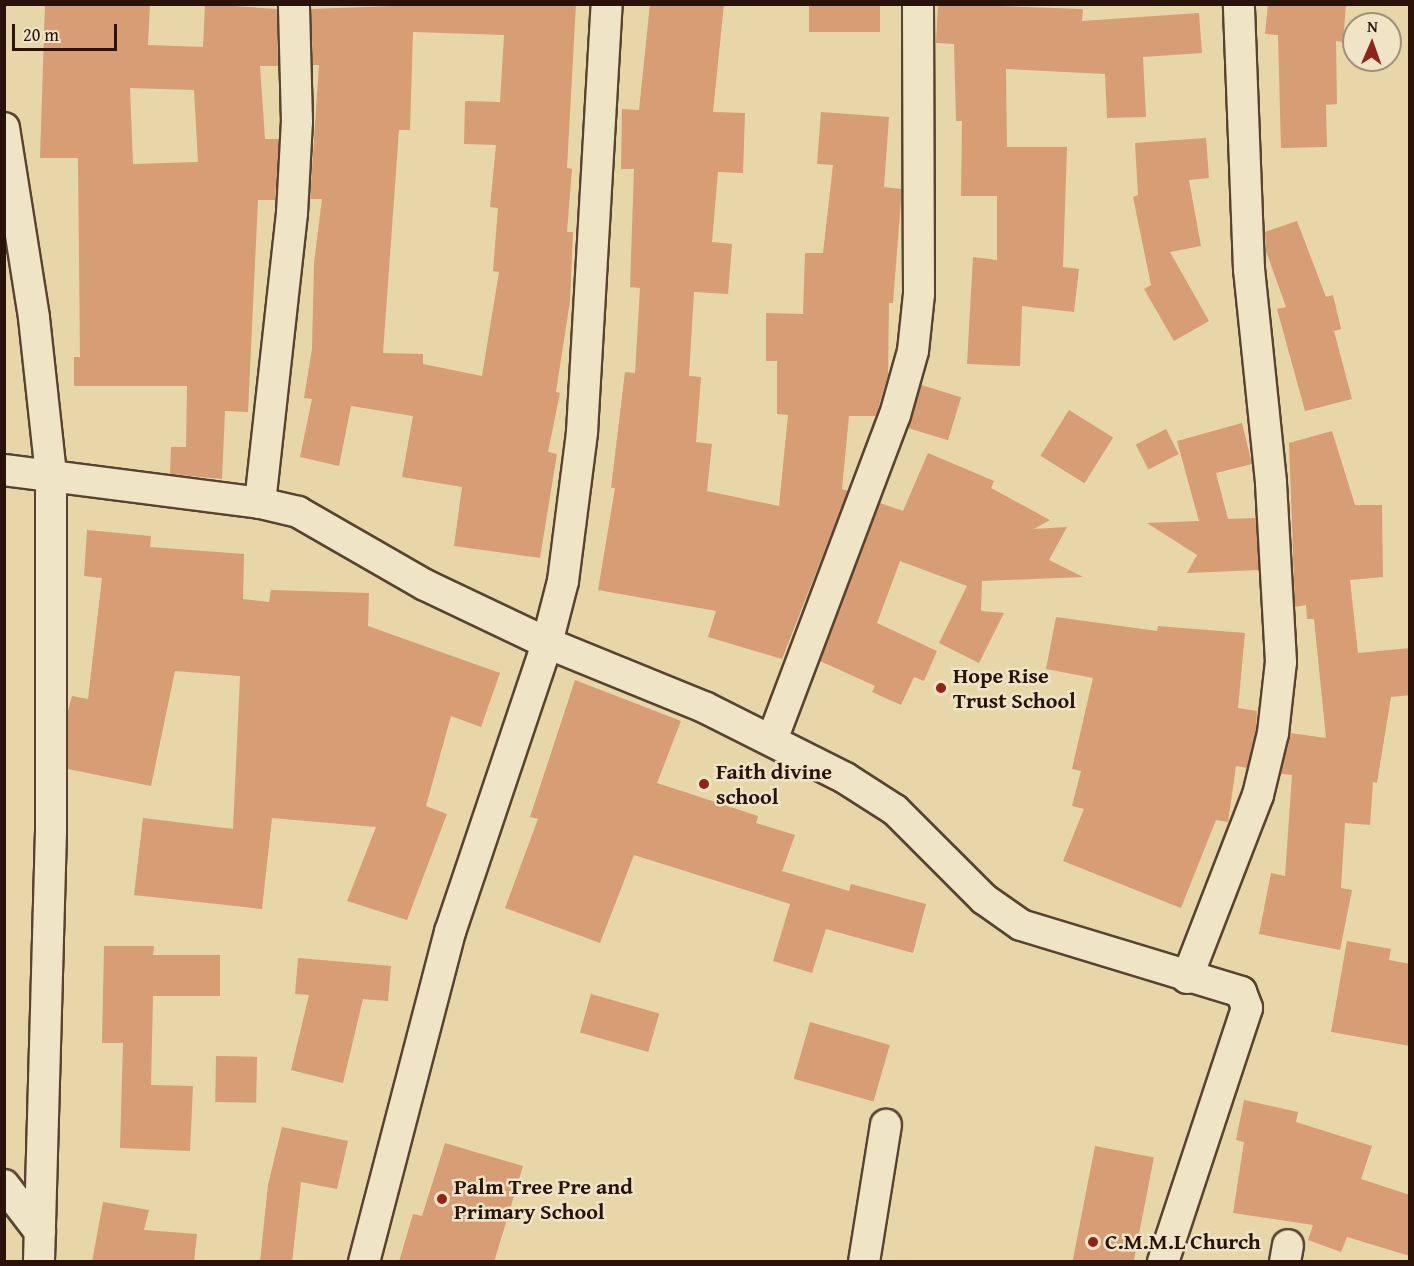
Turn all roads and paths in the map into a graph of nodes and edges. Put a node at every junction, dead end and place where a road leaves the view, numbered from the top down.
1 (294, 4) edge
2 (607, 4) edge
3 (918, 4) edge
4 (1239, 4) edge
5 (4, 128) edge
6 (4, 470) edge
7 (51, 475) junction
8 (260, 503) junction
9 (547, 643) junction
10 (772, 740) junction
11 (1187, 978) junction
12 (886, 1125) dead end
13 (4, 1185) edge
14 (39, 1247) edge
15 (364, 1262) edge
16 (864, 1262) edge
17 (1164, 1262) edge

1 - 8 street
2 - 9 street
3 - 10 street
4 - 11 street
5 - 7 street
6 - 7 street
7 - 8 street
7 - 14 street
8 - 9 street
9 - 10 street
9 - 15 street
10 - 11 street
11 - 17 street
12 - 16 street
13 - 14 street

